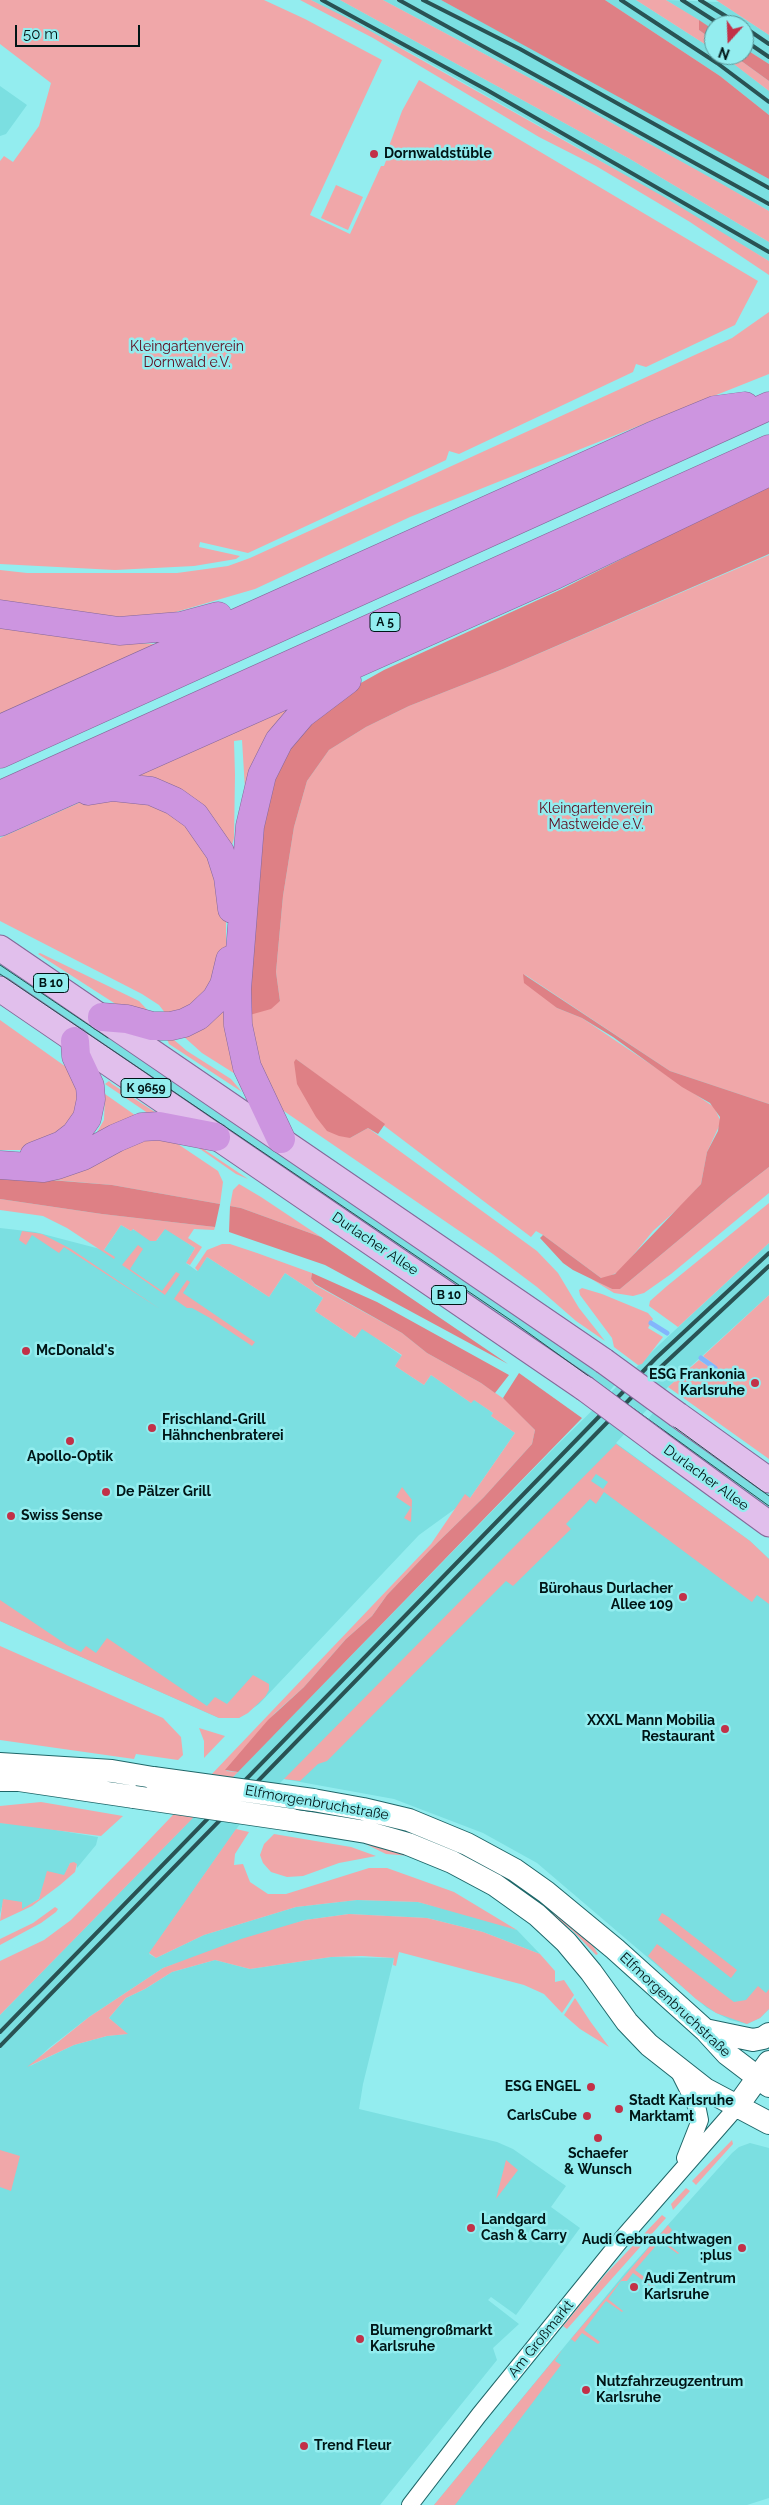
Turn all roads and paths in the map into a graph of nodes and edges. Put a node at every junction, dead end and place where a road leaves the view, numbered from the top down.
1 (769, 405) edge
2 (769, 449) edge
3 (769, 472) edge
4 (308, 589) junction
5 (0, 614) edge
6 (392, 646) junction
7 (0, 729) edge
8 (0, 754) edge
9 (0, 796) edge
10 (48, 800) junction
11 (0, 822) edge
12 (0, 948) edge
13 (0, 989) edge
14 (102, 1017) junction
15 (75, 1041) junction
16 (216, 1137) junction
17 (281, 1139) junction
18 (0, 1156) edge
19 (0, 1165) edge
20 (313, 1203) joint
21 (769, 1480) edge
22 (769, 1524) edge
23 (0, 1764) edge
24 (0, 1780) edge
25 (705, 2030) junction
26 (769, 2034) edge
27 (677, 2068) junction
28 (766, 2079) edge
29 (736, 2108) junction
30 (769, 2124) edge
31 (675, 2176) junction
32 (410, 2505) edge

1 - 4 highway
1 - 8 highway
2 - 9 highway, A 5
3 - 6 highway
4 - 5 highway
4 - 7 highway
6 - 10 highway
6 - 17 highway
10 - 11 highway
10 - 14 highway
12 - 14 main road, B 10
13 - 15 main road, Durlacher Allee / K 9659
14 - 17 main road, B 10
15 - 16 main road, Durlacher Allee / K 9659
15 - 18 highway
16 - 19 highway
16 - 20 main road, Durlacher Allee / K 9659
17 - 21 main road, B 10, bridge
20 - 22 main road, Durlacher Allee / B 10, bridge
23 - 25 main road, Elfmorgenbruchstraße, bridge
24 - 27 main road, Elfmorgenbruchstraße, bridge
25 - 26 main road
25 - 28 main road, Elfmorgenbruchstraße
27 - 29 main road, Elfmorgenbruchstraße
27 - 31 street, Am Großmarkt
28 - 29 main road, Am Großmarkt
29 - 30 main road, Elfmorgenbruchstraße
29 - 31 street, Am Großmarkt
31 - 32 street, Am Großmarkt

